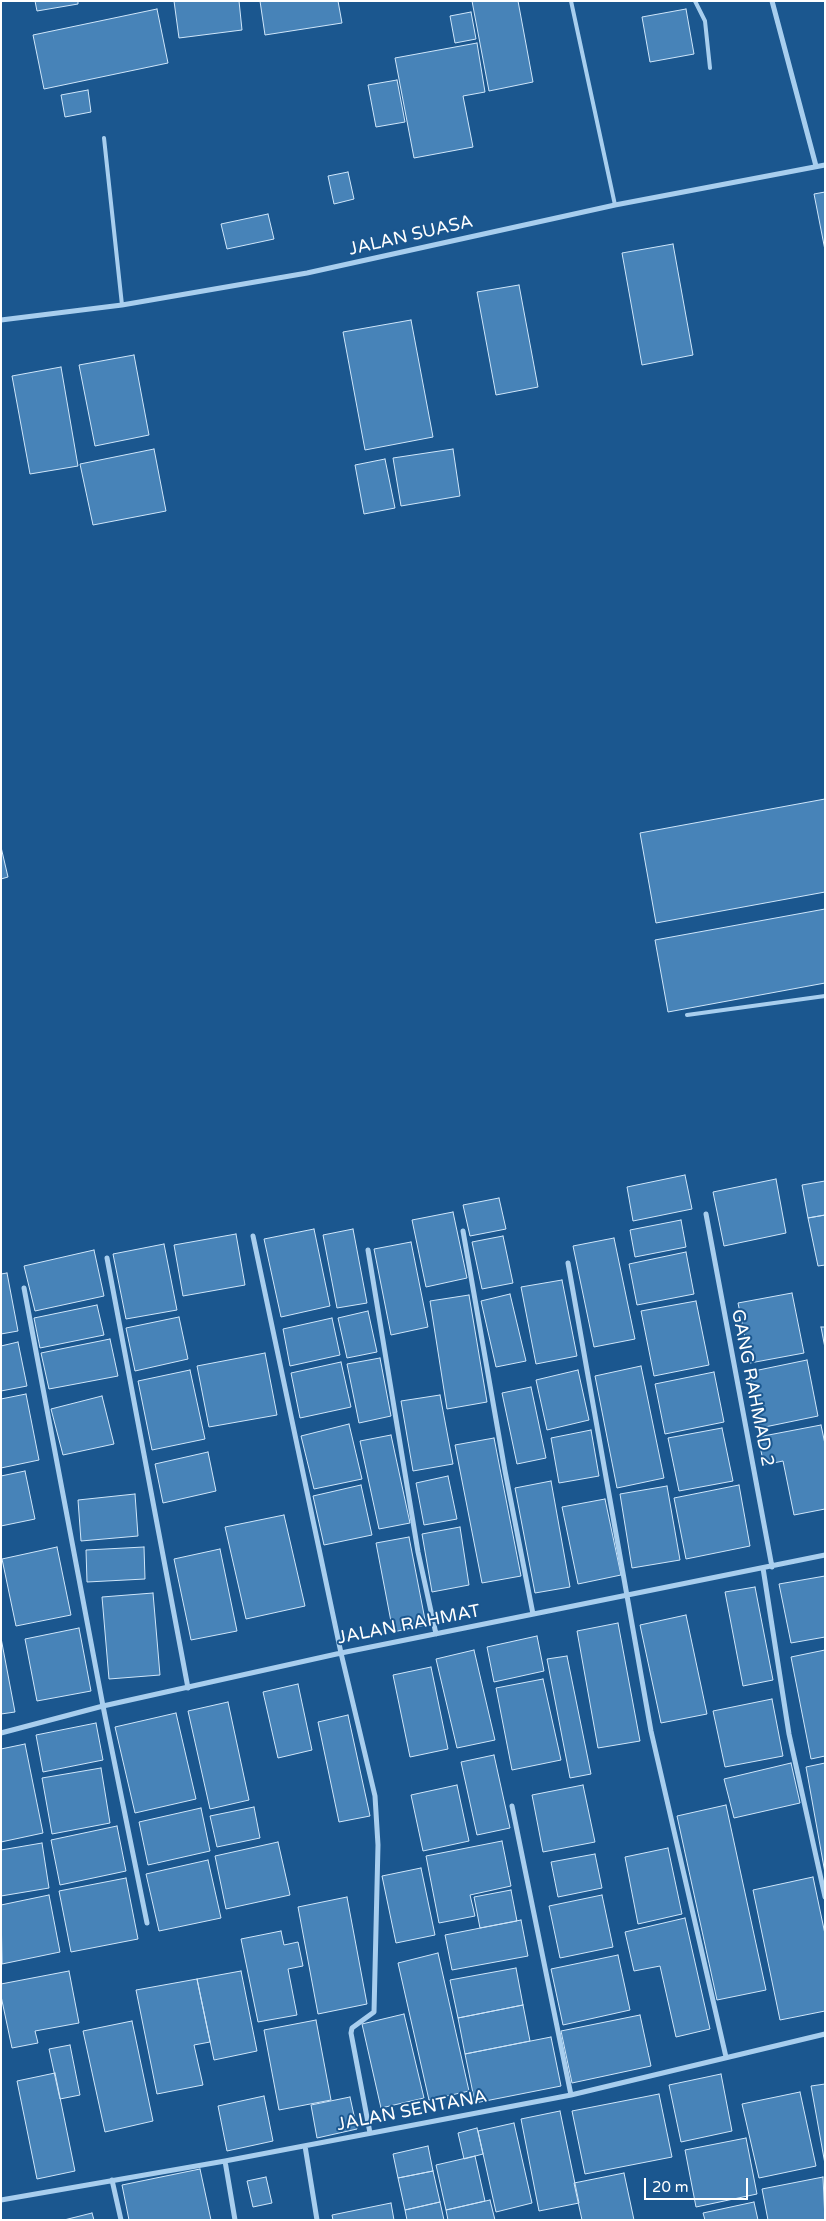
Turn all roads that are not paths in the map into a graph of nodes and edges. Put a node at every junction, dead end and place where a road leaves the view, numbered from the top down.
1 (571, 1) edge
2 (695, 1) edge
3 (772, 1) edge
4 (710, 68) dead end
5 (104, 138) dead end
6 (825, 164) edge
7 (816, 166) junction
8 (616, 205) junction
9 (122, 305) junction
10 (1, 320) edge
11 (825, 996) edge
12 (687, 1014) dead end
13 (706, 1214) dead end
14 (463, 1231) dead end
15 (253, 1236) dead end
16 (368, 1250) dead end
17 (107, 1258) dead end
18 (568, 1263) dead end
19 (24, 1288) dead end
20 (825, 1556) edge
21 (772, 1566) junction
22 (763, 1568) junction
23 (627, 1596) junction
24 (533, 1614) junction
25 (436, 1634) junction
26 (341, 1653) junction
27 (188, 1688) junction
28 (103, 1706) junction
29 (1, 1733) edge
30 (512, 1806) dead end
31 (825, 1897) edge
32 (147, 1923) dead end
33 (825, 2034) edge
34 (726, 2057) junction
35 (571, 2095) junction
36 (370, 2133) junction
37 (305, 2146) junction
38 (225, 2161) junction
39 (112, 2180) junction
40 (1, 2200) edge
41 (121, 2220) edge
42 (235, 2220) edge
43 (318, 2220) edge

1 - 8 lane
2 - 4 lane
3 - 7 street
5 - 9 lane
6 - 7 street, JALAN SUASA
7 - 8 street, JALAN SUASA
8 - 9 street, JALAN SUASA
9 - 10 street, JALAN SUASA
11 - 12 lane
13 - 21 street, GANG RAHMAD 2
14 - 24 street
15 - 26 street
16 - 25 street
17 - 27 street
18 - 23 street
19 - 28 street
20 - 21 street, JALAN RAHMAT
21 - 22 street, JALAN RAHMAT
22 - 23 street, JALAN RAHMAT
22 - 31 street
23 - 24 street, JALAN RAHMAT
23 - 34 street
24 - 25 street, JALAN RAHMAT
25 - 26 street, JALAN RAHMAT
26 - 27 street, JALAN RAHMAT
26 - 36 street
27 - 28 street, JALAN RAHMAT
28 - 29 street, JALAN RAHMAT
28 - 32 street
30 - 35 street
33 - 34 street, JALAN SENTANA
34 - 35 street, JALAN SENTANA
35 - 36 street, JALAN SENTANA
36 - 37 street, JALAN SENTANA
37 - 38 street, JALAN SENTANA
37 - 43 street
38 - 39 street, JALAN SENTANA
38 - 42 street
39 - 40 street, JALAN SENTANA
39 - 41 street

